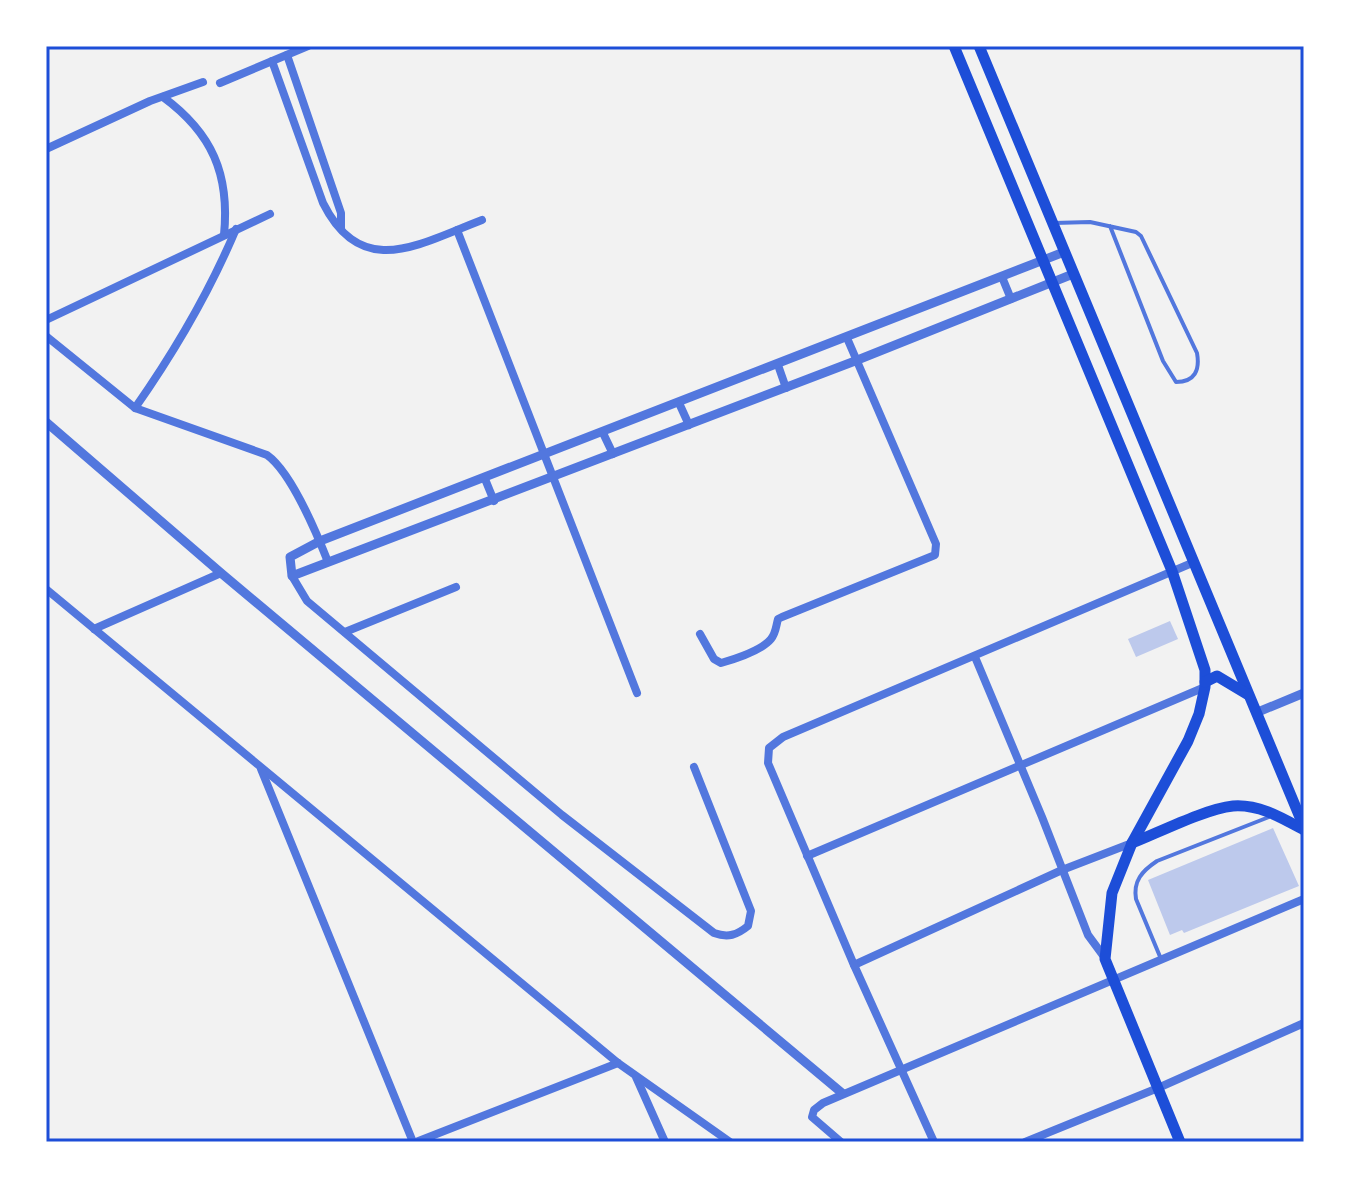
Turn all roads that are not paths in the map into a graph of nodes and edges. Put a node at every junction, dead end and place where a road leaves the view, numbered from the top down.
1 (308, 46) edge
2 (954, 46) edge
3 (979, 46) edge
4 (287, 55) junction
5 (272, 61) junction
6 (203, 82) dead end
7 (220, 83) dead end
8 (163, 97) junction
9 (46, 149) edge
10 (270, 214) dead end
11 (482, 220) dead end
12 (1052, 224) junction
13 (1110, 226) junction
14 (341, 228) junction
15 (236, 229) junction
16 (457, 230) junction
17 (224, 235) junction
18 (1064, 252) junction
19 (1044, 261) junction
20 (1073, 274) junction
21 (1002, 277) junction
22 (1054, 283) junction
23 (1011, 299) junction
24 (46, 320) edge
25 (46, 336) edge
26 (847, 338) junction
27 (855, 361) junction
28 (778, 365) junction
29 (786, 388) junction
30 (679, 403) junction
31 (135, 408) junction
32 (46, 422) edge
33 (689, 425) junction
34 (603, 433) junction
35 (613, 454) junction
36 (546, 455) junction
37 (554, 477) junction
38 (485, 479) junction
39 (494, 501) junction
40 (320, 541) junction
41 (328, 562) junction
42 (1192, 563) junction
43 (1172, 571) junction
44 (221, 573) junction
45 (292, 576) junction
46 (456, 587) dead end
47 (46, 589) edge
48 (94, 629) junction
49 (345, 632) junction
50 (700, 634) dead end
51 (975, 657) junction
52 (1205, 684) junction
53 (637, 693) dead end
54 (1304, 693) edge
55 (1251, 696) junction
56 (1258, 712) junction
57 (1020, 765) junction
58 (261, 767) junction
59 (694, 767) dead end
60 (1275, 814) junction
61 (1304, 828) edge
62 (1132, 843) junction
63 (807, 856) junction
64 (1062, 870) junction
65 (1304, 899) edge
66 (1105, 959) junction
67 (1161, 959) junction
68 (854, 965) junction
69 (1113, 980) junction
70 (1304, 1023) edge
71 (618, 1063) junction
72 (900, 1069) junction
73 (635, 1075) junction
74 (1158, 1088) junction
75 (842, 1093) junction
76 (727, 1141) edge
77 (414, 1142) edge
78 (665, 1142) edge
79 (841, 1142) edge
80 (934, 1142) edge
81 (1025, 1142) edge
82 (1180, 1142) edge

1 - 4 street
2 - 19 main road
3 - 12 main road
4 - 5 street
4 - 14 street
5 - 7 street
5 - 14 street
6 - 8 street
8 - 9 street
8 - 17 street
10 - 15 street
11 - 16 street
12 - 13 lane
12 - 18 main road
13 - 13 lane
14 - 16 street
15 - 17 street
15 - 31 street
16 - 36 street
17 - 24 street
18 - 19 street
18 - 20 main road
19 - 21 street
19 - 22 main road
20 - 22 street
20 - 42 main road
21 - 23 street
21 - 26 street
22 - 23 street
22 - 43 main road
23 - 27 street
25 - 31 street
26 - 27 street
26 - 28 street
27 - 29 street
27 - 50 street
28 - 29 street
28 - 30 street
29 - 33 street
30 - 33 street
30 - 34 street
31 - 40 street
32 - 44 street
33 - 35 street
34 - 35 street
34 - 36 street
35 - 37 street
36 - 37 street
36 - 38 street
37 - 39 street
37 - 53 street
38 - 39 street
38 - 40 street
39 - 41 street
40 - 41 street
40 - 45 street
41 - 45 street
42 - 43 street
42 - 55 main road
43 - 51 street
43 - 52 main road
44 - 48 street
44 - 75 street
45 - 49 street
46 - 49 street
47 - 48 street
48 - 58 street
49 - 59 street
51 - 57 street
51 - 63 street
52 - 55 main road
52 - 57 street
52 - 62 main road
54 - 56 street
55 - 56 main road
56 - 61 main road
57 - 63 street
57 - 64 street
58 - 71 street
58 - 77 street
60 - 61 main road
60 - 62 main road
60 - 67 lane
62 - 64 street
62 - 66 main road
63 - 68 street
64 - 66 street
64 - 68 street
65 - 67 street
66 - 69 main road
67 - 69 street
68 - 72 street
69 - 72 street
69 - 74 main road
70 - 74 street
71 - 73 street
71 - 77 street
72 - 75 street
72 - 80 street
73 - 76 street
73 - 78 street
74 - 81 street
74 - 82 main road
75 - 79 street

